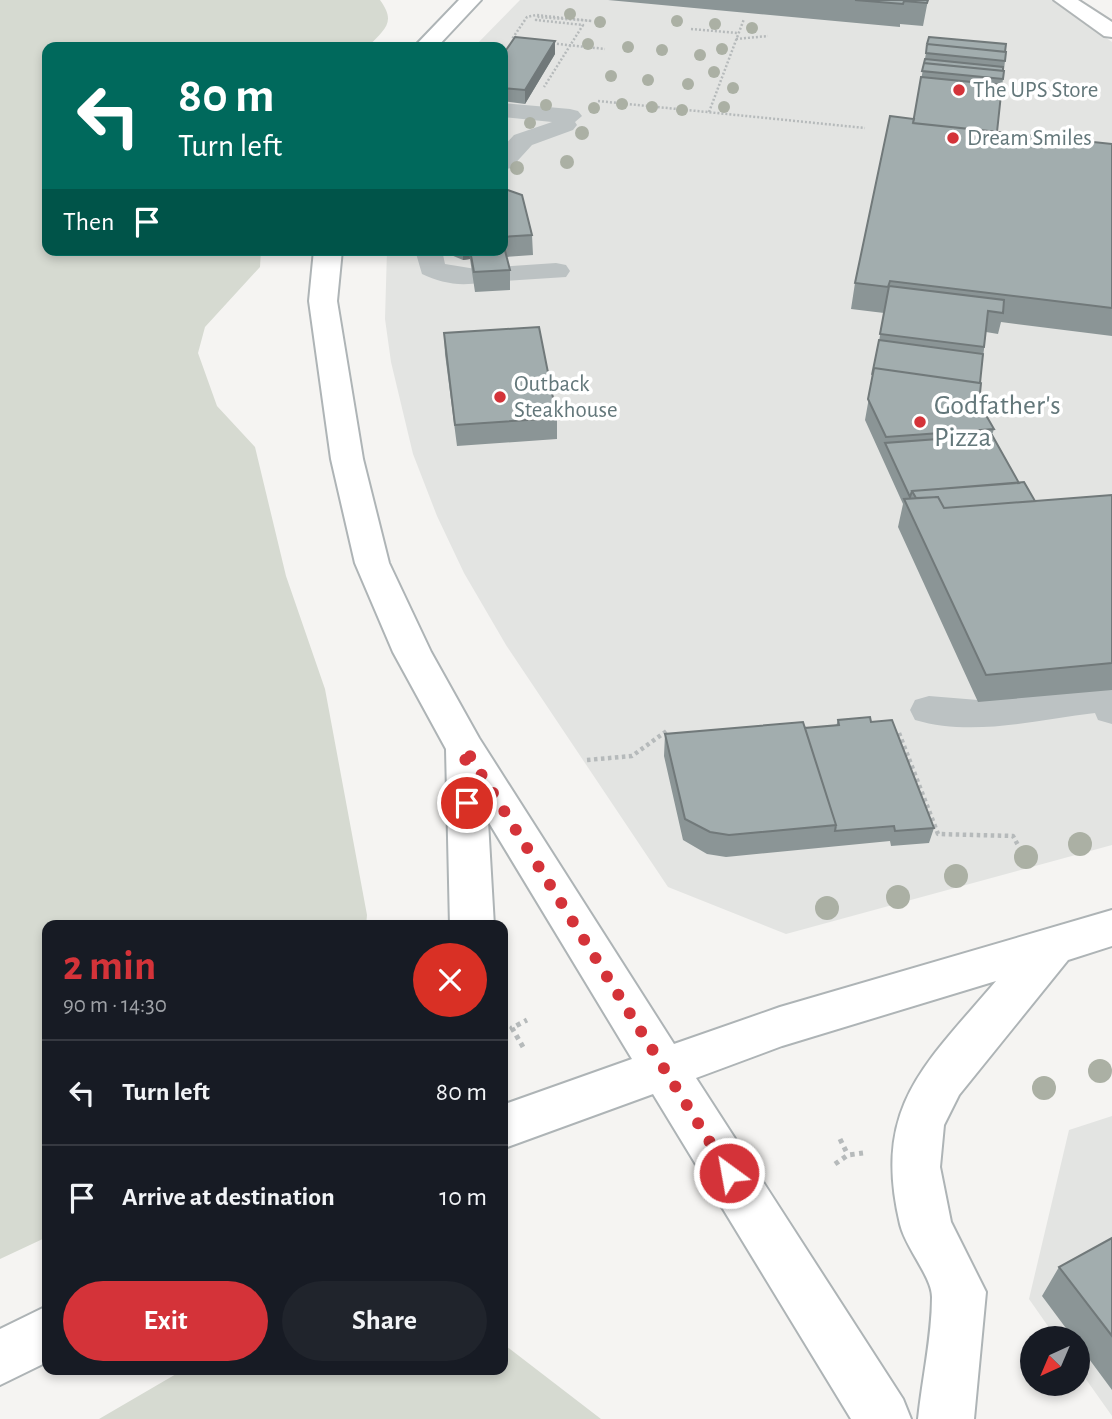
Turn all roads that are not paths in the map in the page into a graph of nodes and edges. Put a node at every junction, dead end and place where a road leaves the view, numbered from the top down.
1 (471, 0) edge
2 (1064, 0) edge
3 (1112, 31) edge
4 (430, 42) edge
5 (508, 111) edge
6 (508, 156) edge
7 (327, 256) edge
8 (429, 256) edge
9 (556, 271) dead end
10 (505, 273) edge
11 (472, 276) edge
12 (1112, 710) edge
13 (912, 717) road end
14 (465, 748) junction
15 (472, 920) edge
16 (1112, 928) edge
17 (1054, 944) junction
18 (662, 1068) junction
19 (508, 1125) edge
20 (42, 1336) edge
21 (0, 1358) edge
22 (883, 1419) edge
23 (946, 1419) edge

1 - 4 main road
2 - 3 main road
5 - 6 lane
7 - 14 main road
8 - 11 lane
9 - 10 lane
12 - 13 lane
14 - 15 main road
14 - 18 main road
16 - 17 main road
17 - 18 main road
17 - 23 main road
18 - 19 main road
18 - 22 main road
20 - 21 main road

